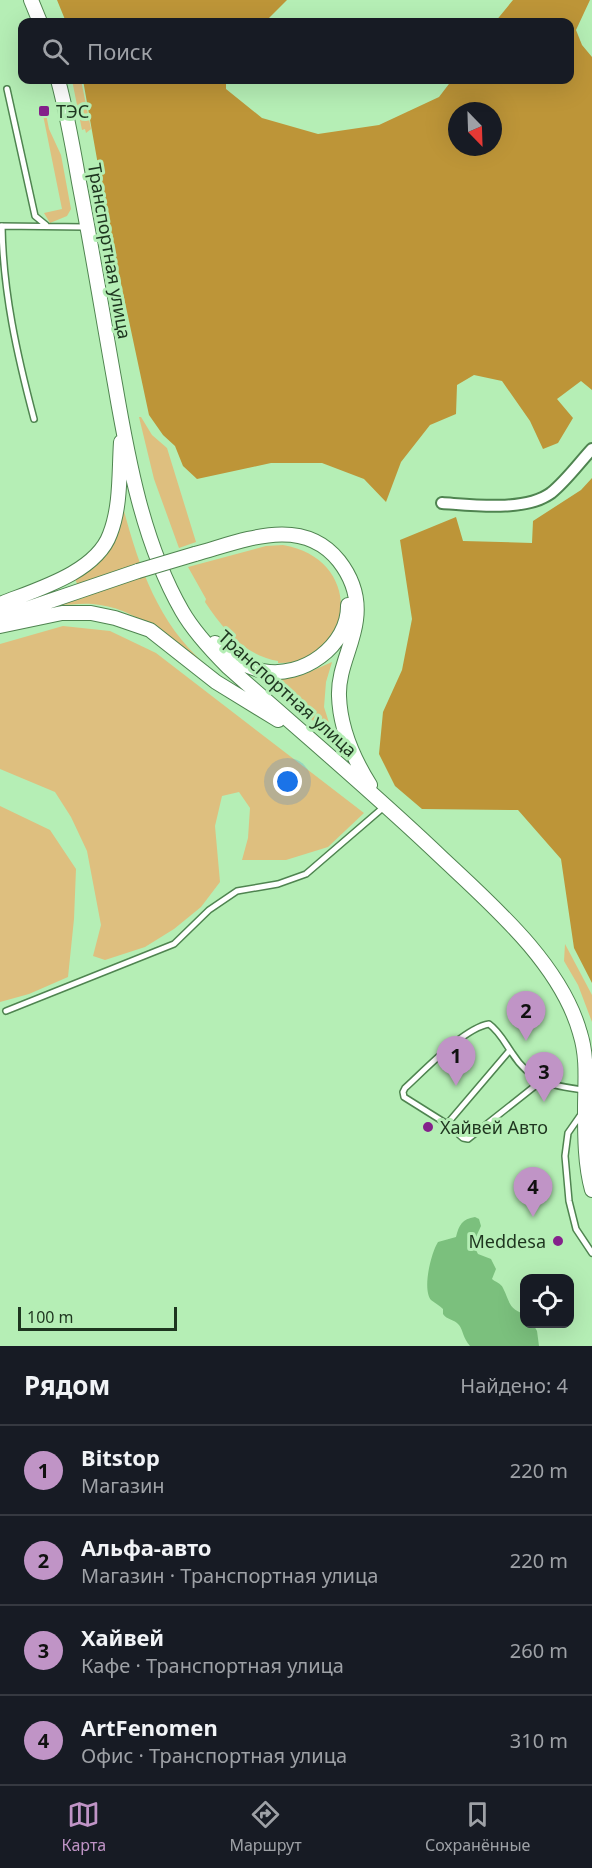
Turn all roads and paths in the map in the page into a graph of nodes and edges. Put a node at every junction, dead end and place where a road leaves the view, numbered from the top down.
1 (32, 0) edge
2 (39, 18) edge
3 (59, 84) edge
4 (7, 89) dead end
5 (46, 225) junction
6 (1, 226) edge
7 (88, 227) junction
8 (34, 418) dead end
9 (122, 422) junction
10 (592, 449) edge
11 (442, 503) dead end
12 (332, 552) junction
13 (0, 604) edge
14 (183, 613) junction
15 (0, 618) edge
16 (0, 626) edge
17 (310, 740) junction
18 (382, 801) junction
19 (6, 1011) dead end
20 (510, 1050) junction
21 (540, 1082) junction
22 (586, 1090) junction
23 (585, 1109) junction
24 (447, 1124) junction
25 (592, 1190) edge
26 (592, 1253) edge

1 - 2 main road
3 - 7 main road, Транспортная улица
4 - 5 lane
5 - 6 lane
5 - 7 lane
6 - 8 lane
7 - 9 main road, Транспортная улица
9 - 13 main road
9 - 14 main road, Транспортная улица
10 - 11 street
12 - 14 main road
12 - 15 main road, bridge
12 - 18 main road
14 - 17 main road, Транспортная улица
16 - 17 main road
17 - 18 main road, Транспортная улица
18 - 19 lane
18 - 22 main road, Транспортная улица
20 - 21 lane
20 - 24 lane
20 - 24 lane
21 - 22 lane
21 - 24 lane
22 - 23 main road, Транспортная улица
23 - 25 main road, Транспортная улица
23 - 26 lane

